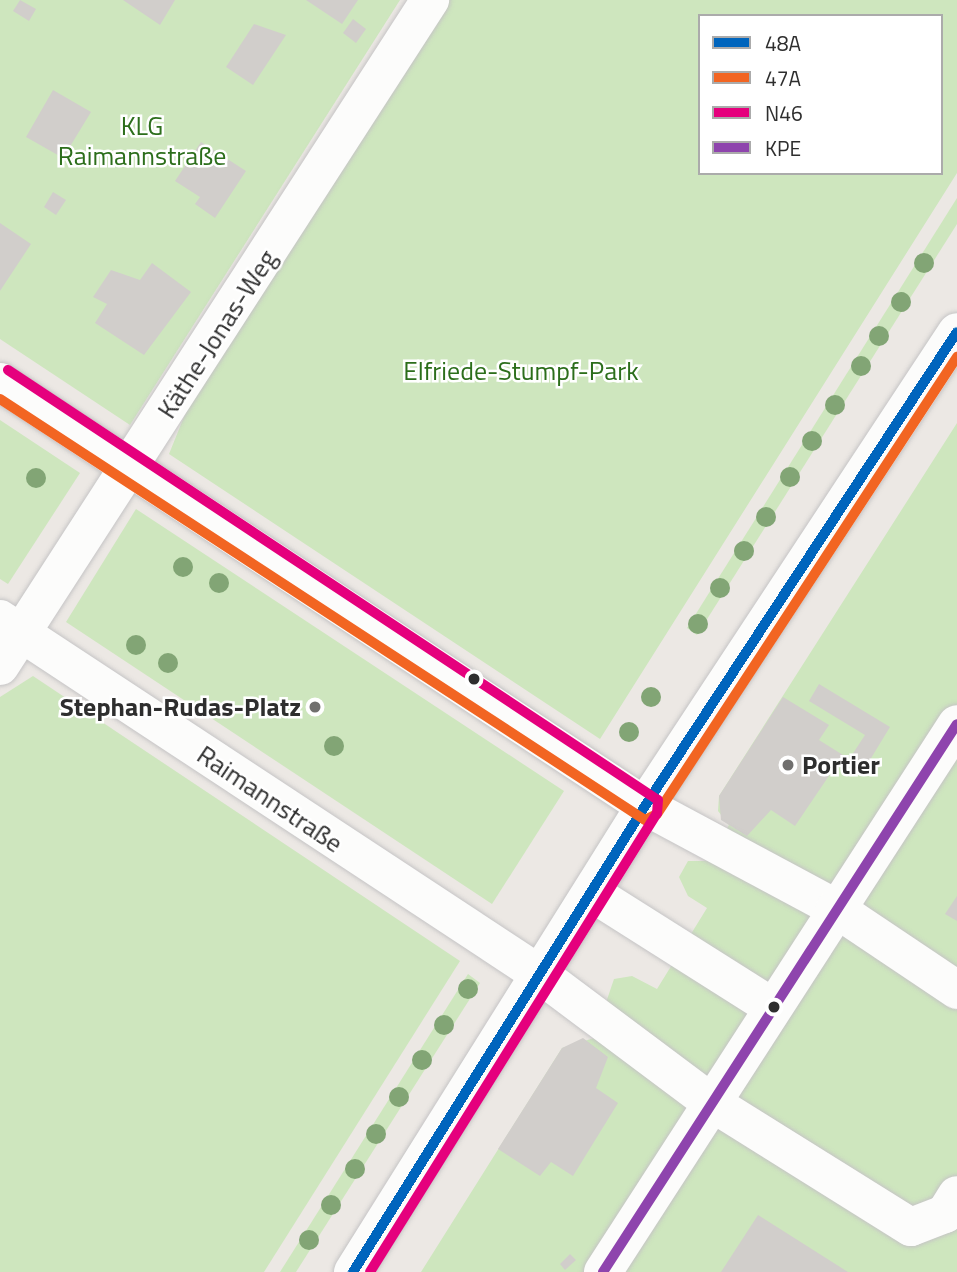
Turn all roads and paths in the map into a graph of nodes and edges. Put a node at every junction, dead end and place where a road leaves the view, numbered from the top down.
1 (430, 0) edge
2 (953, 347) edge
3 (0, 382) edge
4 (131, 467) junction
5 (11, 626) edge
6 (0, 666) edge
7 (957, 724) edge
8 (645, 806) junction
9 (592, 893) junction
10 (835, 908) junction
11 (542, 976) junction
12 (957, 990) edge
13 (772, 1007) junction
14 (709, 1101) junction
15 (957, 1195) edge
16 (353, 1272) edge
17 (603, 1272) edge

1 - 4 street, Käthe-Jonas-Weg
2 - 8 street
3 - 4 street
4 - 5 street, Käthe-Jonas-Weg
4 - 8 street
5 - 6 street, Käthe-Jonas-Weg
5 - 11 street, Raimannstraße
7 - 10 street
8 - 9 street
8 - 10 street
9 - 11 street
9 - 13 street
10 - 12 street
10 - 13 street
11 - 14 street, Raimannstraße
11 - 16 street
13 - 14 street
14 - 15 street, Raimannstraße
14 - 17 street

